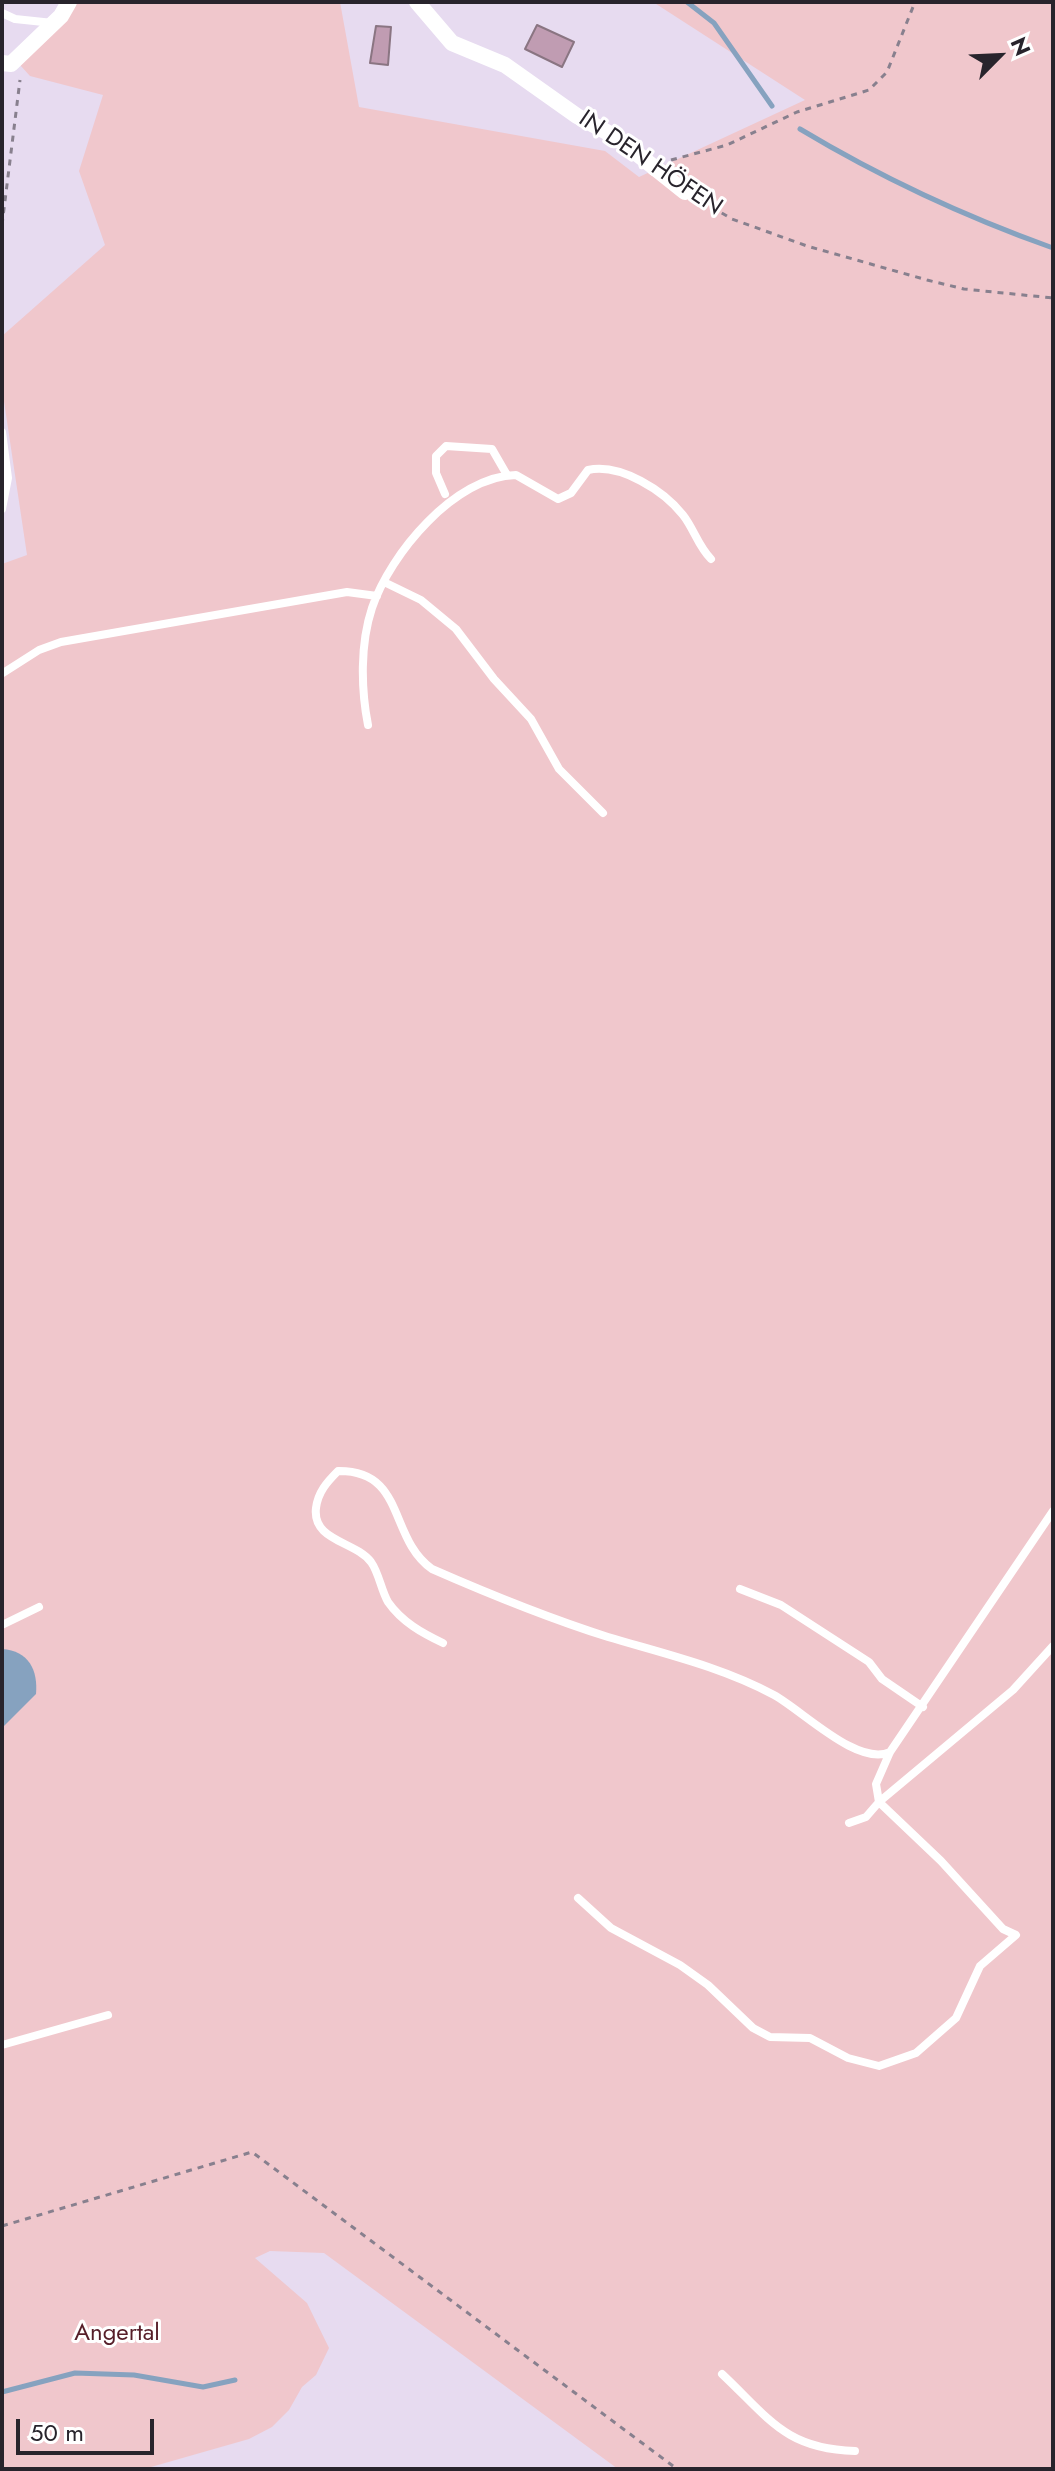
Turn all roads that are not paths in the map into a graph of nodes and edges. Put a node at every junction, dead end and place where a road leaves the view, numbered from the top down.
1 (69, 2) edge
2 (417, 2) edge
3 (2, 13) edge
4 (54, 23) junction
5 (6, 64) edge
6 (685, 192) road end
7 (2, 432) edge
8 (507, 475) junction
9 (445, 494) dead end
10 (2, 509) edge
11 (711, 559) dead end
12 (384, 582) junction
13 (377, 596) junction
14 (3, 673) edge
15 (368, 725) dead end
16 (603, 813) dead end
17 (1053, 1511) edge
18 (740, 1589) dead end
19 (39, 1607) dead end
20 (2, 1625) edge
21 (443, 1643) dead end
22 (1053, 1646) edge
23 (923, 1707) junction
24 (890, 1752) junction
25 (879, 1802) junction
26 (849, 1823) dead end
27 (578, 1898) dead end
28 (108, 2015) dead end
29 (2, 2045) edge
30 (722, 2374) dead end
31 (855, 2451) dead end

1 - 4 street
2 - 6 street, IN DEN HÖFEN
3 - 4 lane
4 - 5 street
7 - 10 lane
8 - 9 lane
8 - 11 lane
8 - 12 lane
12 - 13 lane
12 - 16 lane
13 - 14 lane
13 - 15 lane
17 - 23 lane
18 - 23 lane
19 - 20 lane
21 - 24 lane
22 - 25 lane
23 - 24 lane
24 - 25 lane
25 - 26 lane
25 - 27 lane
28 - 29 lane
30 - 31 lane

